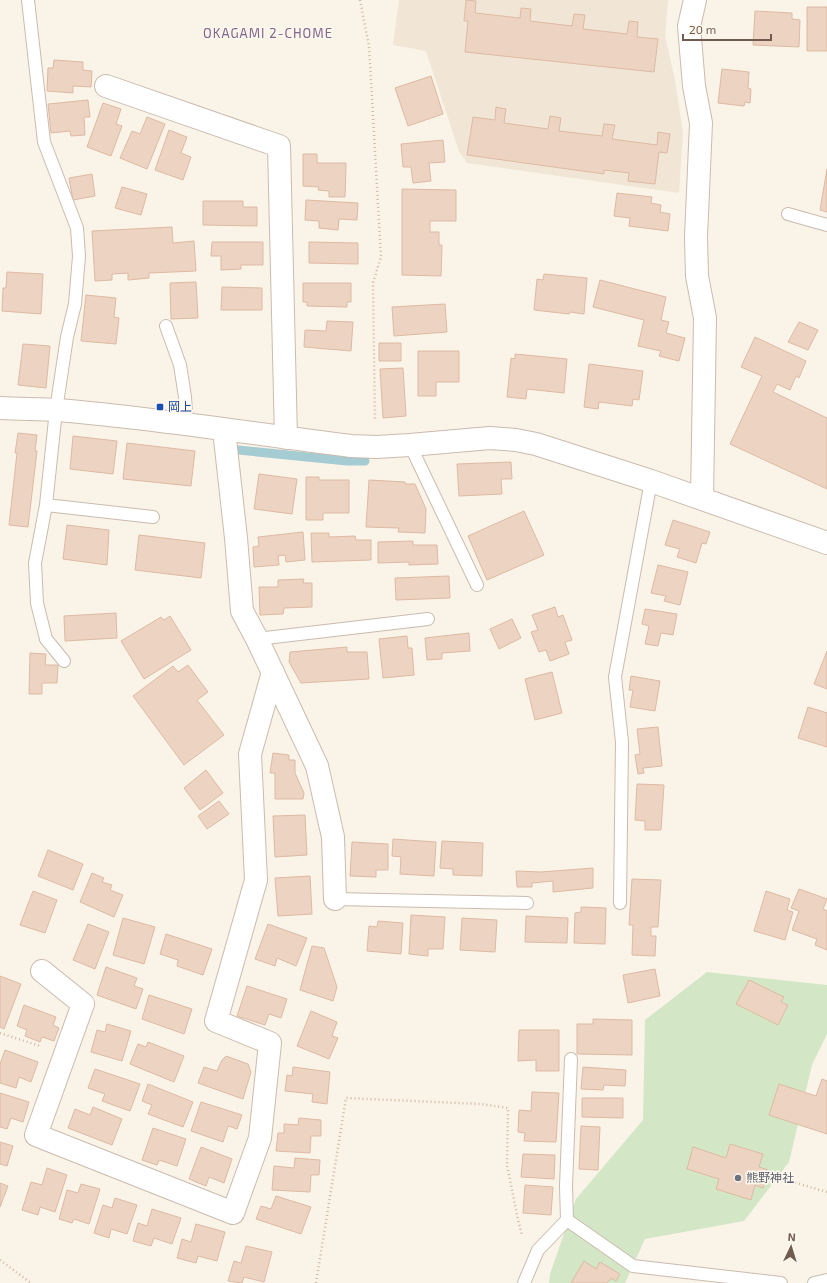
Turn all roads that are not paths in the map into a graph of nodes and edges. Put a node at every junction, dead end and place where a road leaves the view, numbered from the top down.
1 (28, 0) edge
2 (695, 0) edge
3 (106, 86) dead end
4 (788, 214) dead end
5 (827, 225) edge
6 (166, 326) dead end
7 (0, 408) edge
8 (56, 410) junction
9 (187, 425) junction
10 (224, 430) junction
11 (286, 438) junction
12 (410, 445) junction
13 (651, 481) junction
14 (702, 499) junction
15 (46, 504) junction
16 (153, 517) dead end
17 (827, 543) edge
18 (477, 585) dead end
19 (428, 619) dead end
20 (257, 639) junction
21 (64, 661) dead end
22 (272, 672) junction
23 (335, 899) joint
24 (527, 903) dead end
25 (620, 903) dead end
26 (42, 971) dead end
27 (571, 1059) dead end
28 (567, 1220) junction
29 (827, 1280) edge
30 (524, 1283) edge
31 (781, 1283) edge
32 (814, 1283) edge

1 - 8 lane
2 - 14 street
3 - 11 street
4 - 5 lane
6 - 9 lane
7 - 8 street
8 - 9 street
8 - 15 lane
9 - 10 street
10 - 11 street
10 - 20 street
11 - 12 street
12 - 13 street
12 - 18 lane
13 - 14 street
13 - 25 lane
14 - 17 street
15 - 16 lane
15 - 21 lane
19 - 20 lane
20 - 22 street
22 - 23 street
22 - 26 street
23 - 24 lane
27 - 28 lane
28 - 30 lane
28 - 31 lane
29 - 32 lane

